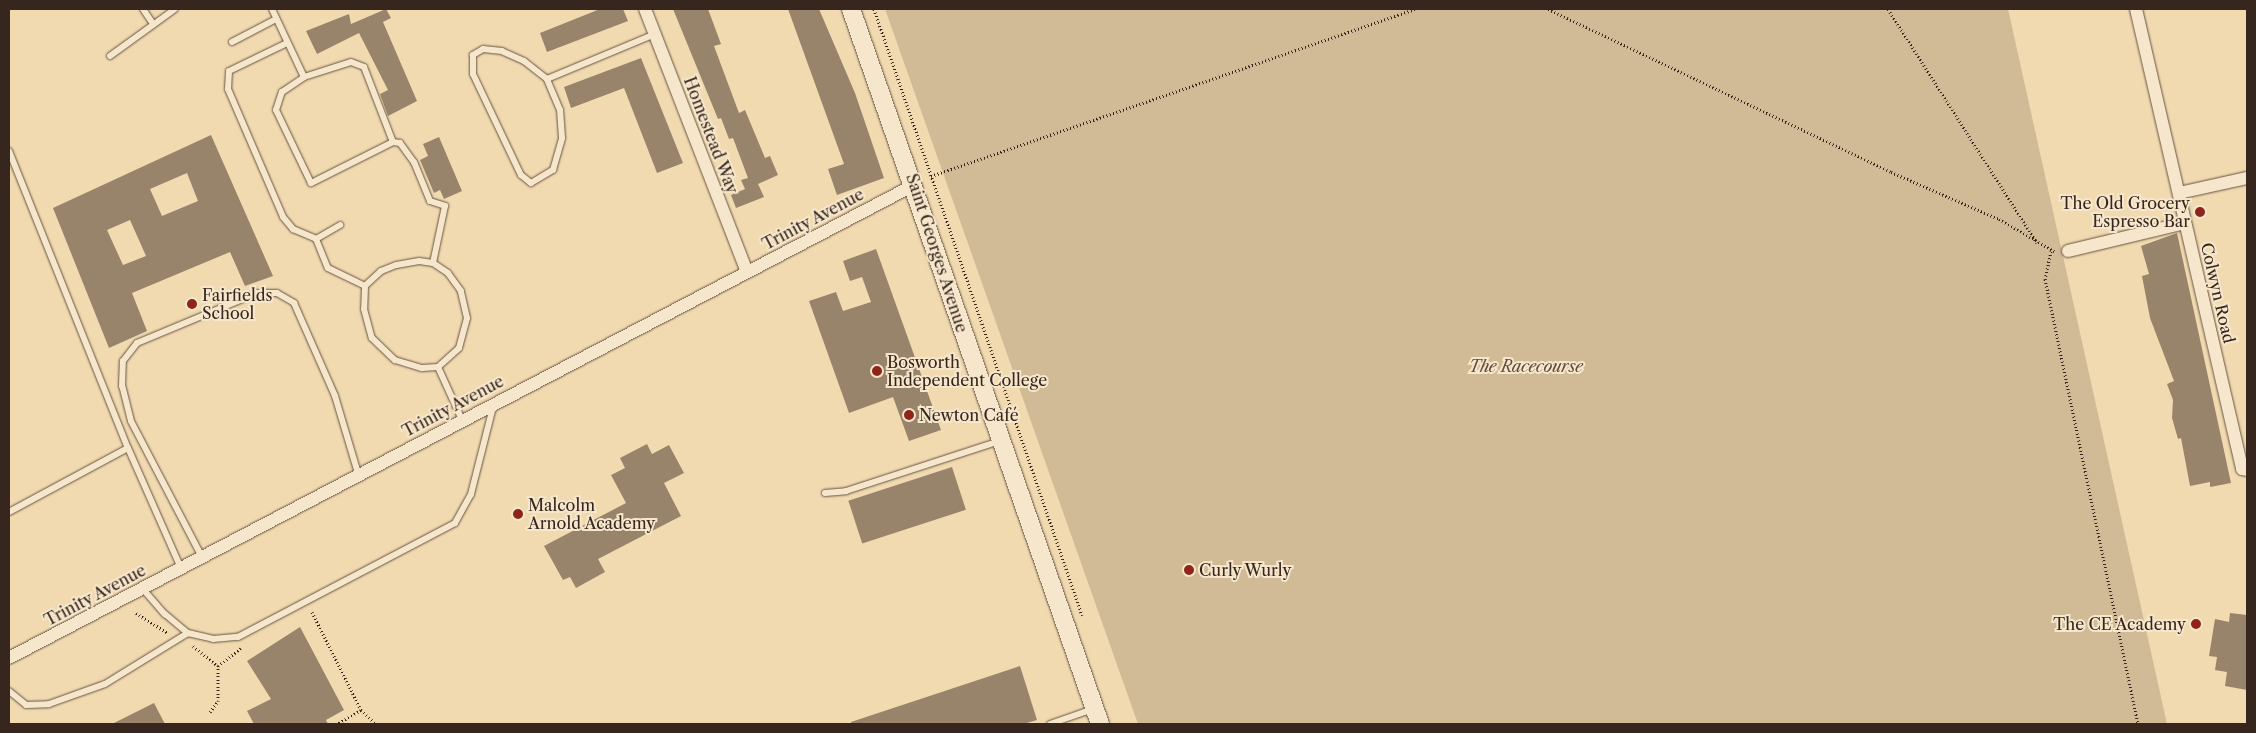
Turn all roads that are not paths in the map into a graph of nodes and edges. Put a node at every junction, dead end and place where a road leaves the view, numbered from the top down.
1 (143, 9) edge
2 (175, 9) edge
3 (272, 9) edge
4 (645, 9) edge
5 (851, 9) edge
6 (2136, 9) edge
7 (276, 19) junction
8 (153, 24) junction
9 (656, 34) junction
10 (232, 42) dead end
11 (287, 43) junction
12 (110, 56) dead end
13 (304, 77) junction
14 (547, 79) junction
15 (393, 142) junction
16 (9, 151) edge
17 (2247, 178) edge
18 (914, 185) junction
19 (2179, 193) junction
20 (2185, 222) junction
21 (340, 226) dead end
22 (316, 239) junction
23 (2068, 251) dead end
24 (433, 263) junction
25 (747, 272) junction
26 (365, 286) junction
27 (438, 367) junction
28 (494, 403) junction
29 (462, 420) junction
30 (1000, 441) junction
31 (128, 448) junction
32 (2245, 469) edge
33 (358, 473) junction
34 (825, 493) dead end
35 (9, 512) edge
36 (202, 557) junction
37 (182, 568) junction
38 (142, 588) junction
39 (188, 633) junction
40 (9, 658) edge
41 (9, 691) edge
42 (1097, 716) edge
43 (1050, 724) edge

1 - 8 lane
2 - 8 lane
3 - 7 lane
4 - 9 street, Homestead Way
5 - 18 street, Saint Georges Avenue
6 - 19 street, Colwyn Road
7 - 10 lane
7 - 11 lane
8 - 12 lane
9 - 14 lane
9 - 25 street, Homestead Way
11 - 13 lane
11 - 22 lane
13 - 15 lane
13 - 15 lane
14 - 14 lane
15 - 24 lane
16 - 31 lane
17 - 19 street
18 - 25 street, Trinity Avenue
18 - 30 street, Saint Georges Avenue
19 - 20 street, Colwyn Road
20 - 23 street
20 - 32 street, Colwyn Road
21 - 22 lane
22 - 26 lane
24 - 26 lane
24 - 27 lane
25 - 28 street, Trinity Avenue
26 - 27 lane
27 - 29 lane
28 - 29 street, Trinity Avenue
28 - 39 lane
29 - 33 street, Trinity Avenue
30 - 34 lane
30 - 42 street, Saint Georges Avenue
31 - 35 lane
31 - 37 lane
33 - 36 street, Trinity Avenue
33 - 36 lane
36 - 37 street, Trinity Avenue
37 - 38 street, Trinity Avenue
38 - 39 lane
38 - 40 street, Trinity Avenue
39 - 41 lane
42 - 43 lane

